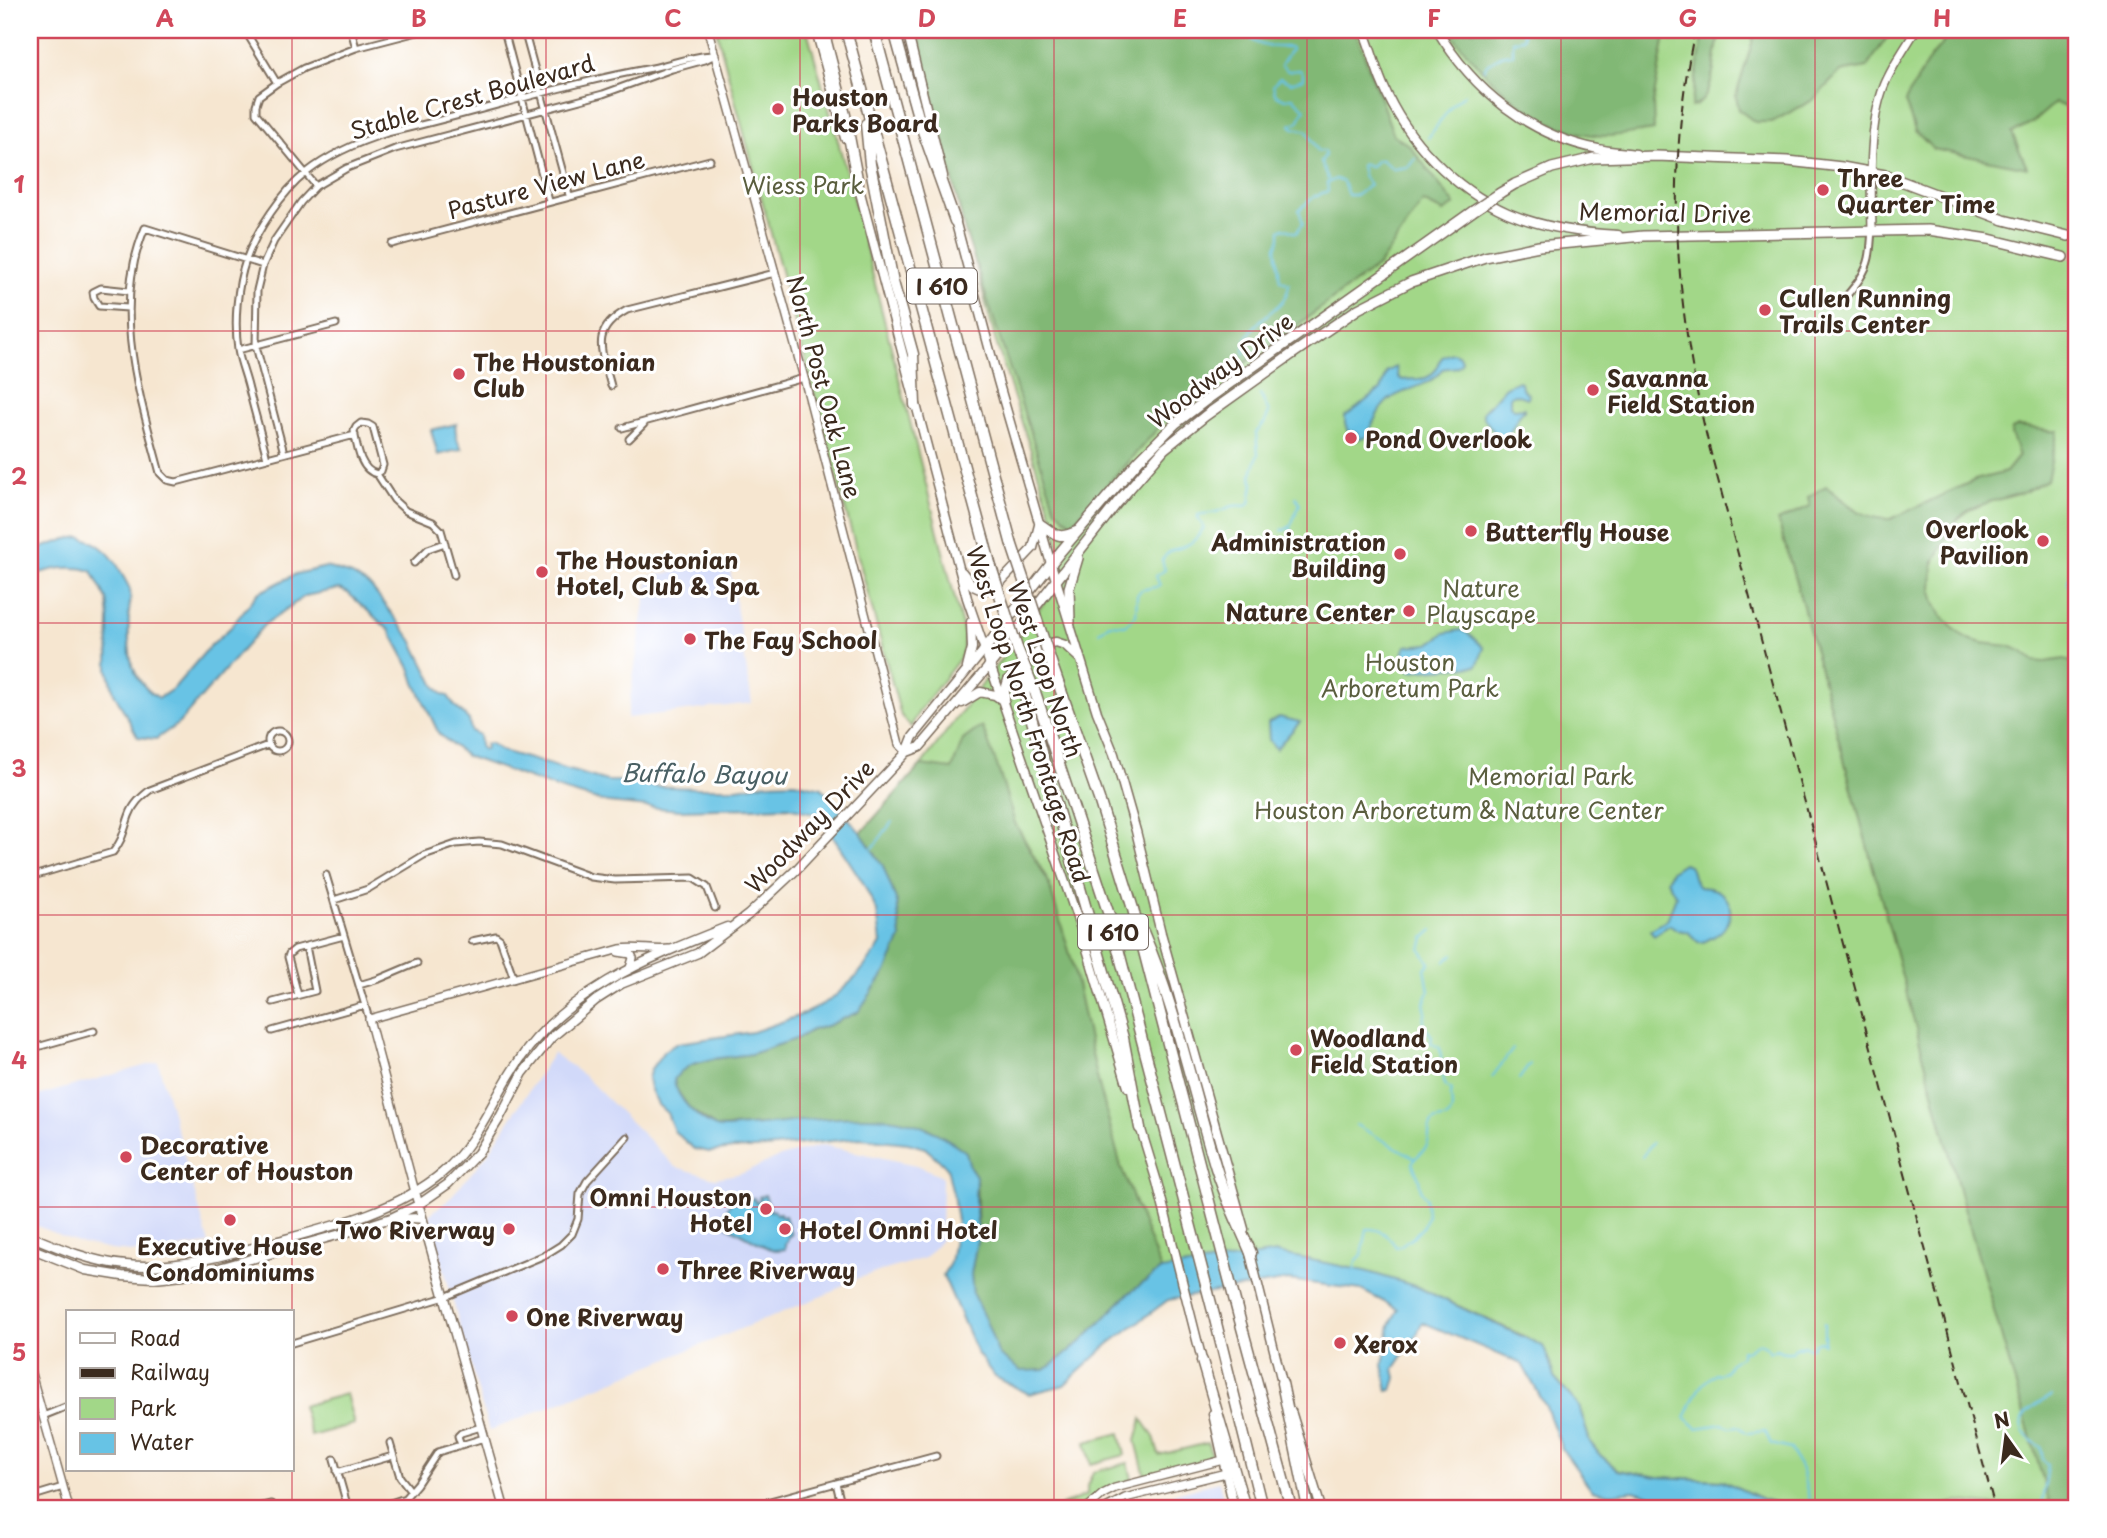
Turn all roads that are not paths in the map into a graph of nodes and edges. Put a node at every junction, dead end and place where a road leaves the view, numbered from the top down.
1 (351, 30) edge
2 (425, 30) edge
3 (504, 30) edge
4 (524, 30) edge
5 (708, 30) edge
6 (816, 30) edge
7 (822, 30) edge
8 (846, 30) edge
9 (874, 30) edge
10 (894, 30) edge
11 (907, 30) edge
12 (1363, 30) edge
13 (1437, 30) edge
14 (1916, 30) edge
15 (246, 32) dead end
16 (356, 48) junction
17 (714, 55) junction
18 (277, 83) junction
19 (542, 93) junction
20 (522, 97) junction
21 (864, 99) junction
22 (546, 110) junction
23 (527, 115) junction
24 (414, 127) junction
25 (418, 143) junction
26 (1656, 156) junction
27 (710, 160) dead end
28 (1871, 171) junction
29 (305, 173) junction
30 (858, 184) junction
31 (316, 186) junction
32 (569, 195) junction
33 (549, 201) junction
34 (955, 221) junction
35 (1872, 230) junction
36 (1643, 236) junction
37 (2068, 236) dead end
38 (391, 244) dead end
39 (2063, 257) tunnel mouth
40 (246, 260) junction
41 (263, 265) junction
42 (775, 274) junction
43 (129, 291) junction
44 (1839, 305) dead end
45 (128, 308) junction
46 (336, 324) dead end
47 (1287, 342) junction
48 (256, 346) junction
49 (238, 350) junction
50 (1295, 352) junction
51 (804, 378) junction
52 (611, 386) dead end
53 (915, 405) junction
54 (647, 422) junction
55 (622, 428) dead end
56 (355, 435) junction
57 (629, 439) dead end
58 (284, 453) junction
59 (267, 458) junction
60 (377, 474) junction
61 (1040, 524) junction
62 (1079, 530) junction
63 (445, 543) junction
64 (1081, 550) junction
65 (414, 563) dead end
66 (1051, 564) junction
67 (958, 567) junction
68 (454, 575) dead end
69 (1056, 579) junction
70 (967, 598) junction
71 (1070, 622) junction
72 (984, 650) junction
73 (1080, 659) junction
74 (989, 666) junction
75 (965, 673) junction
76 (1030, 694) junction
77 (1002, 700) junction
78 (1007, 712) junction
79 (946, 716) junction
80 (268, 745) junction
81 (907, 752) junction
82 (326, 875) dead end
83 (30, 877) edge
84 (334, 900) junction
85 (715, 908) dead end
86 (1133, 909) junction
87 (736, 923) junction
88 (344, 936) junction
89 (472, 941) dead end
90 (306, 946) junction
91 (673, 948) junction
92 (610, 953) junction
93 (416, 963) dead end
94 (630, 968) junction
95 (514, 979) junction
96 (609, 980) junction
97 (359, 985) junction
98 (614, 989) junction
99 (298, 995) junction
100 (273, 1002) dead end
101 (365, 1005) junction
102 (369, 1019) junction
103 (94, 1031) dead end
104 (272, 1031) dead end
105 (543, 1032) junction
106 (551, 1038) junction
107 (30, 1049) edge
108 (497, 1098) junction
109 (507, 1104) junction
110 (1140, 1128) junction
111 (627, 1137) dead end
112 (415, 1192) junction
113 (418, 1205) junction
114 (422, 1219) junction
115 (385, 1220) junction
116 (309, 1233) junction
117 (30, 1236) edge
118 (312, 1242) junction
119 (30, 1248) edge
120 (1251, 1253) junction
121 (203, 1261) junction
122 (205, 1272) junction
123 (444, 1297) junction
124 (294, 1342) edge
125 (1202, 1361) junction
126 (30, 1370) edge
127 (1282, 1383) junction
128 (66, 1407) edge
129 (43, 1416) junction
130 (481, 1427) junction
131 (484, 1438) junction
132 (390, 1443) dead end
133 (461, 1445) junction
134 (936, 1455) dead end
135 (393, 1456) junction
136 (334, 1459) dead end
137 (1223, 1460) junction
138 (337, 1472) junction
139 (1226, 1473) junction
140 (1139, 1481) junction
141 (836, 1483) junction
142 (63, 1487) junction
143 (411, 1491) junction
144 (1142, 1493) junction
145 (30, 1497) edge
146 (69, 1508) edge
147 (254, 1508) edge
148 (277, 1508) edge
149 (348, 1508) edge
150 (376, 1508) edge
151 (504, 1508) edge
152 (744, 1508) edge
153 (842, 1508) edge
154 (1087, 1508) edge
155 (1106, 1508) edge
156 (1234, 1508) edge
157 (1245, 1508) edge
158 (1262, 1508) edge
159 (1292, 1508) edge
160 (1308, 1508) edge
161 (1321, 1508) edge

1 - 16 street
2 - 16 street
3 - 20 street
4 - 19 street
5 - 17 street, North Post Oak Lane
6 - 30 main road, West Loop North Frontage Road
7 - 30 highway
8 - 21 highway, West Loop North / I 610
9 - 86 highway, West Loop North / I 610, bridge
10 - 34 highway
11 - 34 main road
12 - 36 main road, Memorial Drive
13 - 26 main road
14 - 28 street
15 - 18 street
16 - 18 street
17 - 19 street, Stable Crest Boulevard
17 - 22 street, Stable Crest Boulevard
17 - 42 street, North Post Oak Lane
18 - 29 street
19 - 20 street, Stable Crest Boulevard
19 - 22 street
20 - 23 street
20 - 24 street, Stable Crest Boulevard
21 - 53 highway
21 - 76 highway, West Loop North / I 610, bridge
22 - 23 street, Stable Crest Boulevard
22 - 32 street
23 - 25 street, Stable Crest Boulevard
23 - 33 street
24 - 25 street
24 - 29 street, Stable Crest Boulevard
25 - 31 street, Stable Crest Boulevard
26 - 28 main road
26 - 47 main road, Woodway Drive, bridge
27 - 32 street, Pasture View Lane
28 - 35 street
28 - 37 main road
29 - 31 street
29 - 40 street, Stable Crest Boulevard
30 - 53 main road, West Loop North Frontage Road
31 - 41 street, Stable Crest Boulevard
32 - 33 street, Pasture View Lane
33 - 38 street, Pasture View Lane
34 - 61 main road
35 - 36 main road, Memorial Drive
35 - 39 main road, Memorial Drive
35 - 44 street
36 - 50 main road, Woodway Drive
40 - 41 street
40 - 43 street
40 - 49 street, Stable Crest Boulevard
41 - 48 street, Stable Crest Boulevard
42 - 51 street, North Post Oak Lane
42 - 52 street
43 - 45 street
43 - 45 street
45 - 59 street
46 - 48 street
47 - 50 main road
47 - 62 main road, Woodway Drive
48 - 49 street
48 - 58 street, Stable Crest Boulevard
49 - 59 street, Stable Crest Boulevard
50 - 64 main road, Woodway Drive
51 - 54 street
51 - 81 street, North Post Oak Lane
53 - 67 main road, West Loop North Frontage Road
54 - 55 street
54 - 57 street
56 - 58 street
56 - 60 street
56 - 60 street
58 - 59 street
60 - 63 street
61 - 62 main road
61 - 66 main road
61 - 67 main road
62 - 66 main road, Woodway Drive
63 - 65 street
63 - 68 street
64 - 69 main road, Woodway Drive
64 - 71 main road
66 - 69 main road
66 - 72 main road, Woodway Drive
67 - 70 main road, West Loop North Frontage Road
69 - 71 main road
69 - 74 main road, Woodway Drive
70 - 72 main road, West Loop North Frontage Road
70 - 75 main road
71 - 73 main road
72 - 74 main road, West Loop North Frontage Road
72 - 75 main road, Woodway Drive
73 - 78 main road
73 - 120 main road
74 - 77 main road, West Loop North Frontage Road
74 - 79 main road, Woodway Drive
75 - 81 main road, Woodway Drive
76 - 110 highway
76 - 158 highway, West Loop North / I 610
77 - 78 main road, West Loop North Frontage Road
77 - 79 main road
78 - 110 main road, West Loop North Frontage Road
79 - 81 main road, Woodway Drive
80 - 80 street
80 - 83 street
81 - 87 main road, Woodway Drive
82 - 84 street
84 - 85 street
84 - 88 street
86 - 120 highway
86 - 159 highway, West Loop North / I 610
87 - 91 main road, Woodway Drive
87 - 98 main road, Woodway Drive
88 - 90 street
88 - 97 street
89 - 95 street
90 - 99 street
90 - 99 street
91 - 92 street
91 - 94 main road, Woodway Drive
92 - 94 street
92 - 95 street
93 - 97 street
94 - 96 main road, Woodway Drive
95 - 102 street
96 - 98 main road
96 - 105 main road, Woodway Drive
97 - 101 street
98 - 106 main road, Woodway Drive
99 - 100 street
101 - 102 street
101 - 104 street
102 - 112 street
103 - 107 street
105 - 106 main road
105 - 108 main road, Woodway Drive
106 - 109 main road, Woodway Drive
108 - 109 main road
108 - 112 main road, Woodway Drive
109 - 113 main road, Woodway Drive
110 - 125 main road, West Loop North Frontage Road
111 - 123 street
112 - 113 main road
112 - 116 main road, Woodway Drive
113 - 114 main road
113 - 115 main road, Woodway Drive
114 - 115 main road
114 - 123 main road
115 - 118 main road, Woodway Drive
116 - 118 main road
116 - 121 main road, Woodway Drive
117 - 121 main road, Woodway Drive
118 - 122 main road, Woodway Drive
119 - 122 main road, Woodway Drive
120 - 127 main road
121 - 122 main road
123 - 124 street
123 - 130 main road
125 - 137 main road, West Loop North Frontage Road
125 - 157 highway
126 - 129 street
127 - 160 highway
127 - 161 main road
128 - 129 street
129 - 142 street
130 - 131 main road
130 - 133 street
131 - 133 street
131 - 151 main road
132 - 135 street
133 - 143 street
134 - 141 street
135 - 138 street
135 - 143 street
136 - 138 street
137 - 139 main road, West Loop North Frontage Road
137 - 140 street
138 - 149 street
139 - 144 street
139 - 156 main road, West Loop North Frontage Road
140 - 144 street
140 - 154 street
141 - 152 street
141 - 153 street
142 - 145 street
142 - 146 street
143 - 150 street
144 - 155 street
147 - 148 street

